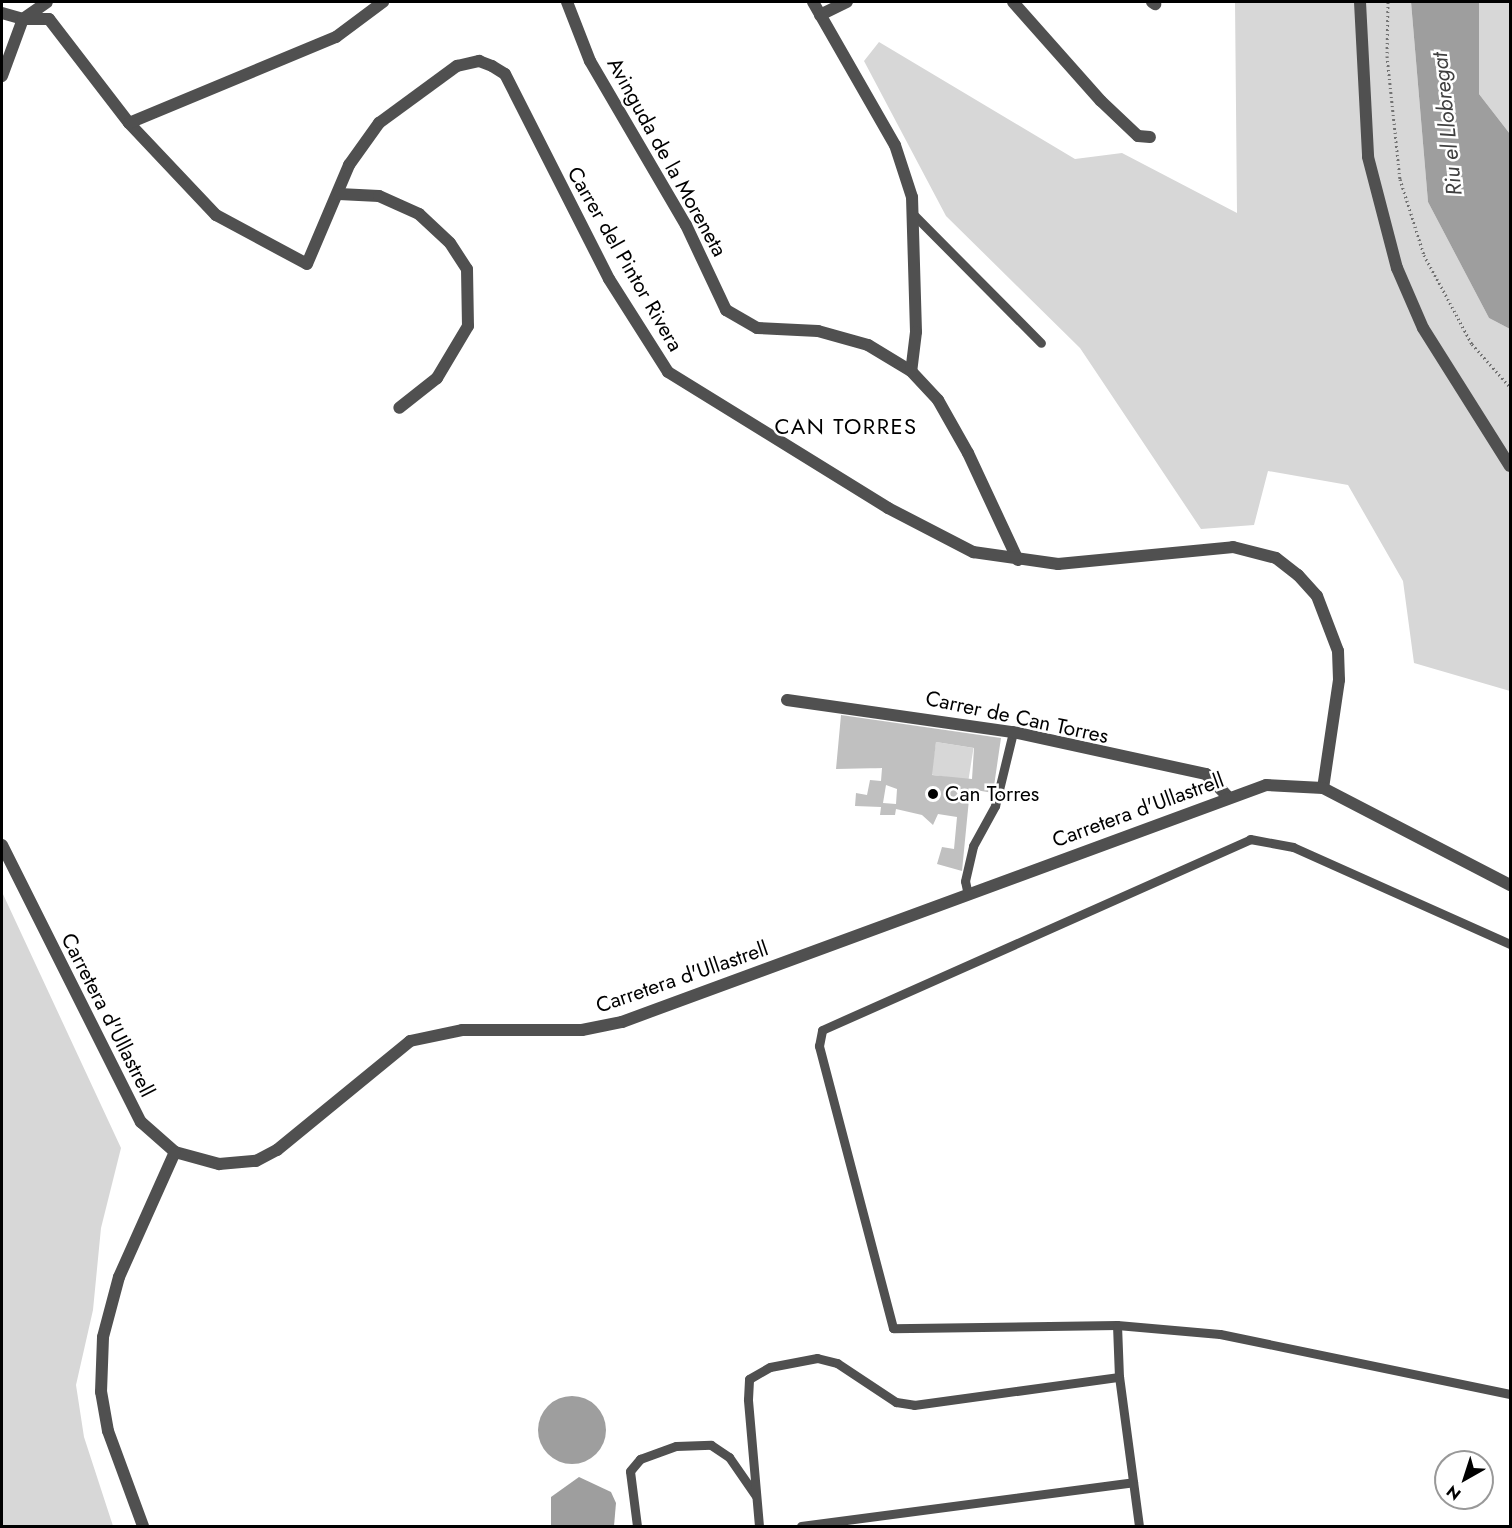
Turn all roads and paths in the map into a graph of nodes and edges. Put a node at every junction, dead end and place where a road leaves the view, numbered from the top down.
1 (47, 2) edge
2 (383, 2) edge
3 (567, 2) edge
4 (813, 2) edge
5 (847, 2) edge
6 (1013, 2) edge
7 (1360, 2) edge
8 (1388, 2) edge
9 (2, 13) edge
10 (820, 15) junction
11 (23, 19) junction
12 (2, 75) edge
13 (129, 123) junction
14 (1150, 137) dead end
15 (339, 194) junction
16 (912, 213) junction
17 (1041, 343) dead end
18 (911, 370) junction
19 (1510, 387) edge
20 (399, 408) dead end
21 (1510, 466) edge
22 (1018, 560) junction
23 (787, 700) dead end
24 (1013, 732) junction
25 (1323, 788) junction
26 (1228, 797) junction
27 (2, 845) edge
28 (1510, 885) edge
29 (968, 895) junction
30 (1510, 944) edge
31 (175, 1152) junction
32 (1117, 1325) junction
33 (1119, 1377) junction
34 (1510, 1394) edge
35 (1133, 1482) junction
36 (757, 1498) junction
37 (143, 1527) edge
38 (637, 1527) edge
39 (759, 1527) edge
40 (801, 1527) edge
41 (1139, 1527) edge

1 - 11 street
2 - 13 street
3 - 18 street, Avinguda de la Moreneta
4 - 10 street
5 - 10 street
6 - 14 street
7 - 21 street
8 - 19 path
9 - 11 street
10 - 16 street
11 - 12 street
11 - 13 street
13 - 15 street, Carrer del Pintor Rivera
15 - 20 street
15 - 22 street, Carrer del Pintor Rivera
16 - 17 lane
16 - 18 street
18 - 22 street, Avinguda de la Moreneta
22 - 25 street, Carrer del Pintor Rivera
23 - 24 street, Carrer de Can Torres
24 - 26 street, Carrer de Can Torres
24 - 29 lane
25 - 26 street, Carretera d'Ullastrell
25 - 28 street, Carretera d'Ullastrell
26 - 29 street, Carretera d'Ullastrell
27 - 31 street, Carretera d'Ullastrell
29 - 31 street, Carretera d'Ullastrell
30 - 32 lane
31 - 37 street
32 - 33 lane
32 - 34 lane
33 - 35 lane
33 - 36 lane
35 - 40 lane
35 - 41 lane
36 - 38 lane
36 - 39 lane

